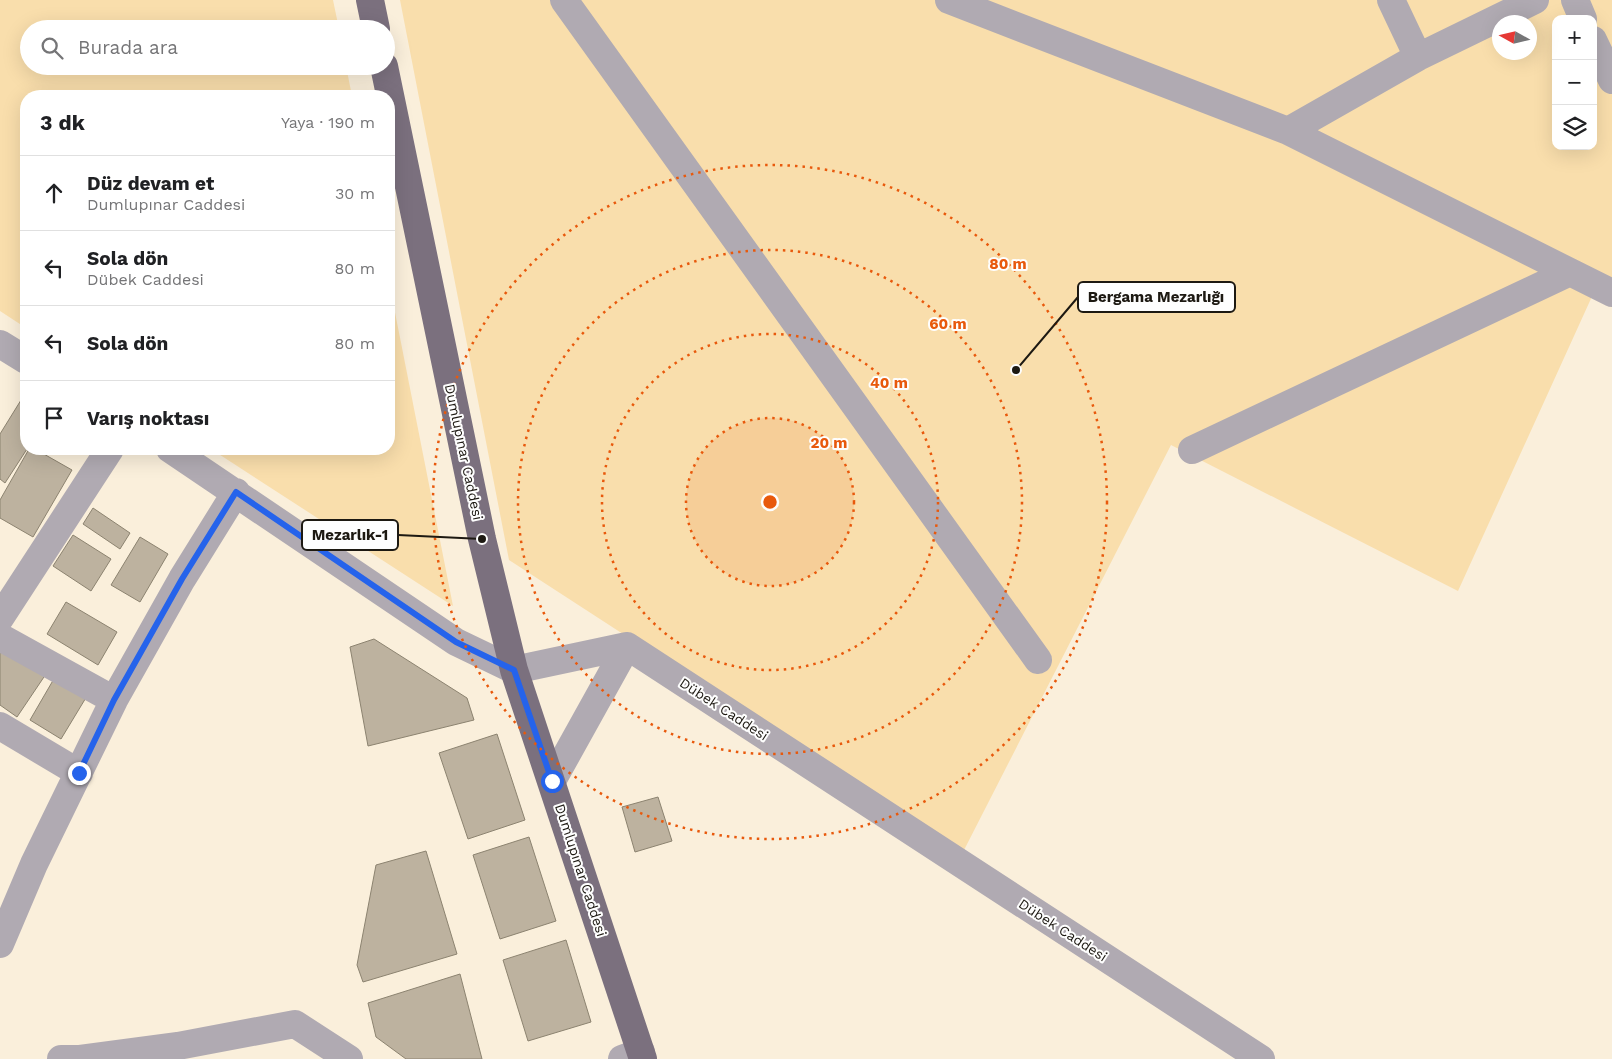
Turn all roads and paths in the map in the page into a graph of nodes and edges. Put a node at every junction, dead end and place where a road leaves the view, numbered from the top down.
1 (370, 0) edge
2 (564, 0) edge
3 (949, 0) edge
4 (1390, 0) edge
5 (1534, 0) edge
6 (1575, 0) edge
7 (1582, 15) edge
8 (374, 20) edge
9 (1597, 48) edge
10 (1418, 57) junction
11 (386, 75) edge
12 (1612, 80) edge
13 (389, 90) edge
14 (395, 119) edge
15 (1288, 131) junction
16 (1570, 272) junction
17 (1612, 293) edge
18 (0, 344) edge
19 (20, 356) edge
20 (1192, 450) dead end
21 (106, 455) edge
22 (179, 455) edge
23 (236, 492) junction
24 (0, 618) edge
25 (0, 637) edge
26 (627, 646) junction
27 (1038, 660) dead end
28 (514, 670) junction
29 (114, 700) junction
30 (0, 726) edge
31 (79, 773) junction
32 (552, 781) junction
33 (0, 944) edge
34 (635, 1057) edge
35 (61, 1059) edge
36 (349, 1059) edge
37 (1261, 1059) edge

1 - 8 main road
2 - 27 street
3 - 15 street
4 - 10 street
5 - 10 street
6 - 7 street
9 - 12 street
10 - 15 street
11 - 13 main road, Dumlupınar Caddesi
14 - 28 main road, Dumlupınar Caddesi
15 - 16 street
16 - 17 street
16 - 20 street
18 - 19 street
21 - 24 street
22 - 23 street
23 - 28 street
23 - 29 street
25 - 29 street
26 - 28 street
26 - 32 street
26 - 37 street, Dübek Caddesi
28 - 32 main road, Dumlupınar Caddesi
29 - 31 street
30 - 31 street
31 - 33 street
32 - 34 main road, Dumlupınar Caddesi
35 - 36 street

